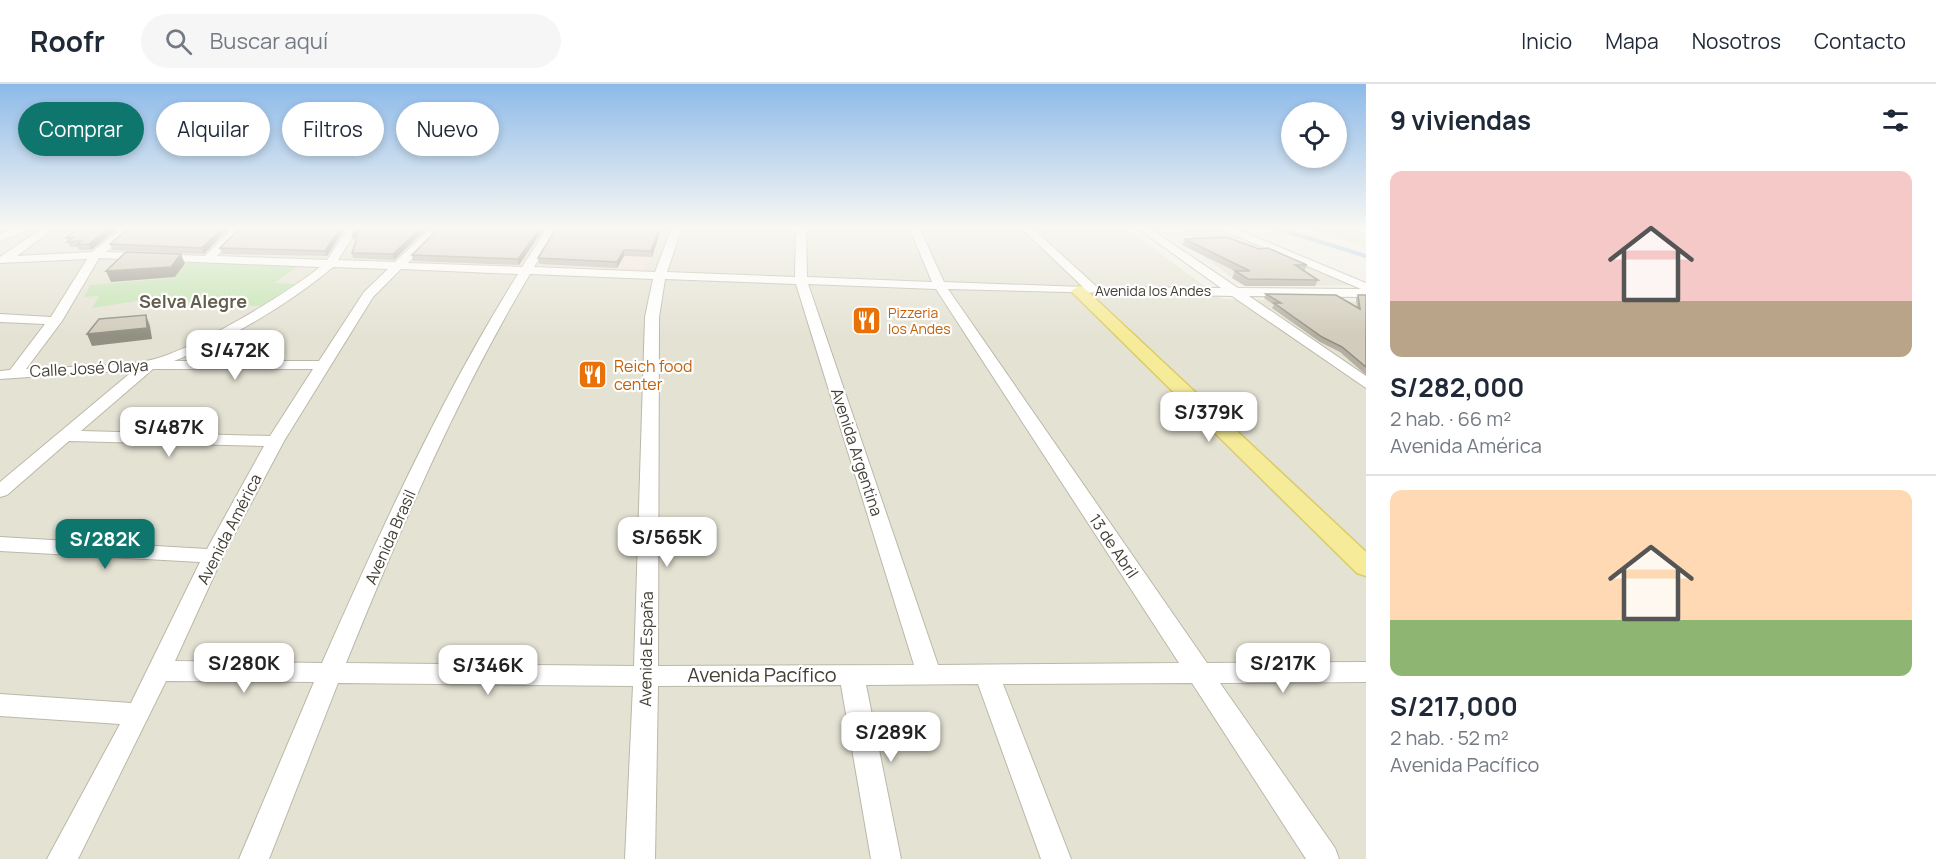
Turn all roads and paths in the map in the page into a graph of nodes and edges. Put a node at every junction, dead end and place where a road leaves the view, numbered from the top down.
1 (90, 263) edge
2 (331, 263) edge
3 (335, 263) edge
4 (401, 263) edge
5 (531, 263) edge
6 (664, 263) edge
7 (801, 263) edge
8 (930, 263) edge
9 (1055, 263) edge
10 (1060, 263) edge
11 (1193, 263) edge
12 (1308, 263) edge
13 (398, 266) junction
14 (527, 270) junction
15 (660, 274) junction
16 (801, 280) junction
17 (939, 285) junction
18 (1366, 287) edge
19 (1087, 291) junction
20 (1234, 292) junction
21 (1366, 293) edge
22 (0, 318) edge
23 (55, 321) junction
24 (149, 365) junction
25 (322, 365) junction
26 (16, 372) junction
27 (0, 375) edge
28 (1366, 383) edge
29 (65, 436) junction
30 (275, 441) junction
31 (0, 490) edge
32 (0, 544) edge
33 (1359, 547) edge
34 (213, 556) junction
35 (1366, 567) edge
36 (158, 671) junction
37 (1366, 672) edge
38 (1199, 673) junction
39 (330, 674) junction
40 (929, 674) junction
41 (987, 674) junction
42 (852, 675) junction
43 (646, 676) junction
44 (0, 705) edge
45 (138, 714) junction
46 (62, 859) edge
47 (254, 859) edge
48 (640, 859) edge
49 (886, 859) edge
50 (1056, 859) edge
51 (1324, 859) edge

1 - 23 street
2 - 24 street
3 - 13 street, Avenida los Andes
4 - 13 street, Avenida América
5 - 14 street, Avenida Brasil
6 - 15 street, Avenida España
7 - 16 street, Avenida Argentina
8 - 17 street, 13 de Abril
9 - 19 street
10 - 19 street
11 - 20 street
12 - 18 street
13 - 14 street, Avenida los Andes
13 - 25 street, Avenida América
14 - 15 street, Avenida los Andes
14 - 39 street, Avenida Brasil
15 - 16 street, Avenida los Andes
15 - 43 street, Avenida España
16 - 17 street, Avenida los Andes
16 - 40 street, Avenida Argentina
17 - 19 street, Avenida los Andes
17 - 38 street, 13 de Abril
19 - 20 street, Avenida los Andes
19 - 33 main road
20 - 21 street, Avenida los Andes
20 - 28 street
22 - 23 street
23 - 26 street
24 - 25 street, Calle José Olaya
24 - 26 street, Calle José Olaya
24 - 29 street
25 - 30 street, Avenida América
26 - 27 street, Calle José Olaya
29 - 30 street
29 - 31 street
30 - 34 street, Avenida América
32 - 34 street
33 - 35 main road
34 - 36 street, Avenida América
36 - 39 street, Avenida Pacífico
36 - 45 street, Avenida América
37 - 38 street, Avenida Pacífico
38 - 41 street, Avenida Pacífico
38 - 51 street, 13 de Abril
39 - 43 street, Avenida Pacífico
39 - 47 street, Avenida Brasil
40 - 41 street, Avenida Pacífico
40 - 42 street, Avenida Pacífico
41 - 50 street
42 - 43 street, Avenida Pacífico
42 - 49 street
43 - 48 street, Avenida España
44 - 45 street
45 - 46 street, Avenida América

